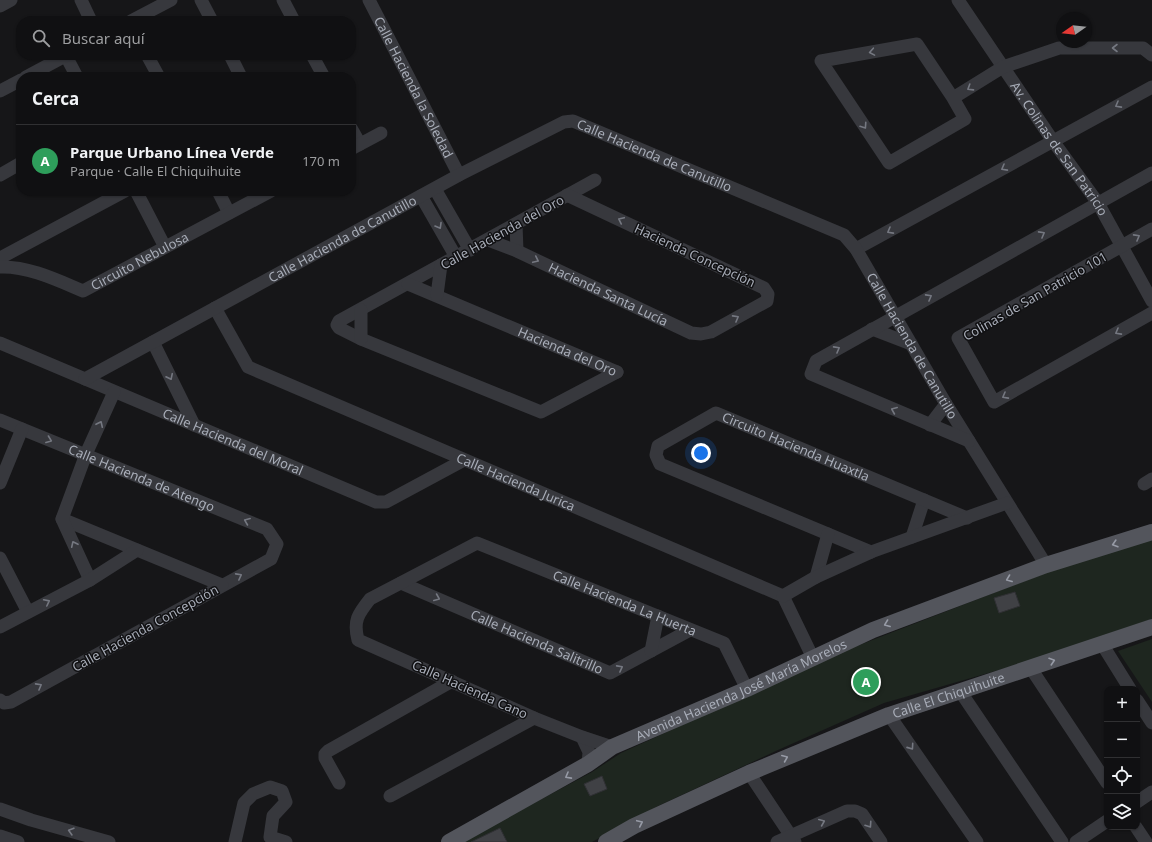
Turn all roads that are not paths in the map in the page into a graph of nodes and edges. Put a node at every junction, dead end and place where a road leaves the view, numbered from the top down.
1 (11, 0) edge
2 (81, 0) edge
3 (171, 0) edge
4 (201, 0) edge
5 (283, 0) edge
6 (369, 0) edge
7 (958, 0) edge
8 (0, 6) edge
9 (89, 16) edge
10 (141, 16) edge
11 (209, 16) edge
12 (291, 16) edge
13 (1152, 55) edge
14 (58, 60) edge
15 (69, 60) edge
16 (150, 60) edge
17 (233, 60) edge
18 (315, 60) edge
19 (1003, 67) junction
20 (35, 72) edge
21 (75, 72) edge
22 (156, 72) edge
23 (239, 72) edge
24 (321, 72) edge
25 (16, 83) edge
26 (1152, 87) edge
27 (0, 91) edge
28 (953, 98) junction
29 (381, 133) dead end
30 (1053, 141) junction
31 (356, 146) edge
32 (16, 166) edge
33 (1152, 174) edge
34 (0, 175) edge
35 (459, 175) junction
36 (595, 180) dead end
37 (435, 189) junction
38 (567, 195) junction
39 (116, 196) edge
40 (139, 196) edge
41 (220, 196) edge
42 (261, 196) edge
43 (422, 196) junction
44 (1098, 203) junction
45 (229, 213) junction
46 (516, 224) junction
47 (1152, 228) edge
48 (488, 240) junction
49 (1122, 245) junction
50 (165, 247) junction
51 (856, 249) junction
52 (470, 250) junction
53 (517, 251) junction
54 (456, 257) junction
55 (0, 258) edge
56 (441, 266) junction
57 (0, 267) edge
58 (408, 284) junction
59 (437, 296) junction
60 (1152, 301) edge
61 (216, 308) junction
62 (361, 310) junction
63 (1152, 313) edge
64 (894, 316) junction
65 (872, 329) junction
66 (701, 334) joint
67 (361, 339) junction
68 (153, 342) junction
69 (0, 343) edge
70 (911, 344) junction
71 (85, 379) junction
72 (114, 392) junction
73 (946, 404) junction
74 (0, 420) edge
75 (194, 425) junction
76 (930, 425) junction
77 (22, 429) junction
78 (969, 441) junction
79 (86, 454) junction
80 (464, 460) junction
81 (0, 483) edge
82 (924, 500) junction
83 (1007, 503) junction
84 (967, 518) junction
85 (62, 519) junction
86 (1152, 532) edge
87 (828, 534) junction
88 (912, 537) junction
89 (277, 544) joint
90 (137, 550) junction
91 (871, 552) junction
92 (0, 558) edge
93 (1046, 565) junction
94 (816, 577) junction
95 (90, 580) junction
96 (401, 583) junction
97 (222, 585) junction
98 (783, 596) junction
99 (28, 612) junction
100 (658, 616) junction
101 (0, 627) edge
102 (1152, 627) edge
103 (690, 630) junction
104 (1102, 644) junction
105 (651, 651) junction
106 (813, 658) junction
107 (1030, 667) junction
108 (452, 680) junction
109 (1128, 686) edge
110 (747, 689) junction
111 (960, 691) junction
112 (2, 702) edge
113 (1140, 705) edge
114 (889, 715) junction
115 (534, 718) junction
116 (1152, 723) edge
117 (582, 737) junction
118 (612, 747) junction
119 (588, 764) junction
120 (749, 773) junction
121 (1104, 778) edge
122 (339, 783) dead end
123 (1152, 792) edge
124 (390, 796) dead end
125 (1140, 800) edge
126 (0, 809) edge
127 (1104, 823) edge
128 (1138, 830) edge
129 (0, 836) edge
130 (793, 839) edge
131 (18, 842) edge
132 (109, 842) edge
133 (235, 842) edge
134 (286, 842) edge
135 (449, 842) edge
136 (606, 842) edge
137 (777, 842) edge
138 (881, 842) edge
139 (977, 842) edge
140 (1062, 842) edge
141 (1076, 842) edge
142 (1146, 842) edge

1 - 8 street
2 - 9 street
3 - 10 street
4 - 11 street
5 - 12 street
6 - 35 street, Calle Hacienda la Soledad
7 - 19 street, Av. Colinas de San Patricio
13 -> 19 street
14 - 20 street
15 - 21 street
16 - 22 street
17 - 23 street
18 - 24 street
19 -> 28 street
19 - 30 street, Av. Colinas de San Patricio
25 - 27 street
26 -> 30 street
28 -> 28 street
29 - 31 street
30 - 44 street, Av. Colinas de San Patricio
30 -> 51 street
32 - 34 street
33 - 44 street
35 - 37 street, Calle Hacienda de Canutillo
35 - 51 street, Calle Hacienda de Canutillo
36 - 38 street, Calle Hacienda del Oro
37 - 43 street, Calle Hacienda de Canutillo
37 - 52 street
38 - 46 street, Calle Hacienda del Oro
66 -> 38 street, Hacienda Concepción
39 - 55 street
40 - 50 street
41 - 45 street
42 - 45 street, Circuito Nebulosa
43 -> 54 street
43 - 61 street, Calle Hacienda de Canutillo
44 - 49 street, Av. Colinas de San Patricio
64 -> 44 street
45 - 50 street, Circuito Nebulosa
46 - 48 street, Calle Hacienda del Oro
46 - 53 street
49 -> 47 street
48 - 52 street, Calle Hacienda del Oro
48 - 53 street, Hacienda Santa Lucía
49 - 60 street, Av. Colinas de San Patricio
63 -> 49 street, Colinas de San Patricio 101
50 - 57 street, Circuito Nebulosa
51 - 64 street, Calle Hacienda de Canutillo
52 - 54 street, Calle Hacienda del Oro
53 -> 66 street, Hacienda Santa Lucía
54 - 56 street, Calle Hacienda del Oro
56 - 58 street, Calle Hacienda del Oro
56 - 59 street
58 - 59 street, Hacienda del Oro
58 - 62 street, Hacienda del Oro
59 - 67 street, Hacienda del Oro
61 - 68 street, Calle Hacienda de Canutillo
61 - 80 street, Calle Hacienda Jurica
62 - 67 street
62 - 67 street, Hacienda del Oro
64 - 65 street
64 - 70 street, Calle Hacienda de Canutillo
65 - 70 street
76 -> 65 street
68 - 71 street, Calle Hacienda de Canutillo
68 -> 75 street
69 - 71 street, Calle Hacienda del Moral
70 - 73 street, Calle Hacienda de Canutillo
71 - 72 street, Calle Hacienda del Moral
72 - 75 street, Calle Hacienda del Moral
79 -> 72 street
73 - 76 street
73 - 78 street, Calle Hacienda de Canutillo
74 - 77 street, Calle Hacienda de Atengo
75 - 80 street, Calle Hacienda del Moral
76 - 78 street
77 -> 79 street, Calle Hacienda de Atengo
77 - 81 street
78 - 83 street, Calle Hacienda de Canutillo
79 - 85 street
89 -> 79 street, Calle Hacienda de Atengo
80 - 98 street, Calle Hacienda Jurica
82 - 84 street, Circuito Hacienda Huaxtla
82 - 87 street, Circuito Hacienda Huaxtla
82 - 88 street
83 - 84 street
83 - 93 street, Calle Hacienda de Canutillo
84 - 88 street
85 - 90 street
95 -> 85 street
86 -> 93 main road, Avenida Hacienda José María Morelos
87 - 91 street, Circuito Hacienda Huaxtla
87 - 94 street
88 - 91 street
97 -> 89 street, Calle Hacienda Concepción
90 - 95 street
90 - 97 street
91 - 94 street
92 - 99 street
93 -> 106 main road, Avenida Hacienda José María Morelos
94 - 98 street
99 -> 95 street
96 - 100 street, Calle Hacienda La Huerta
96 -> 105 street, Calle Hacienda Salitrillo
96 - 108 street, Calle Hacienda Cano
112 -> 97 street, Calle Hacienda Concepción
98 - 106 street
99 - 101 street
100 - 103 street, Calle Hacienda La Huerta
100 - 105 street
102 - 104 main road, Calle El Chiquihuite
103 - 105 street, Calle Hacienda Salitrillo
103 - 110 street, Calle Hacienda La Huerta
107 -> 104 main road, Calle El Chiquihuite
104 - 109 street
106 - 110 main road, Avenida Hacienda José María Morelos
107 - 111 main road, Calle El Chiquihuite
107 - 121 street
108 - 115 street, Calle Hacienda Cano
108 - 122 street
110 - 118 main road, Avenida Hacienda José María Morelos
111 - 114 main road, Calle El Chiquihuite
111 - 140 street
113 - 116 street
120 -> 114 main road, Calle El Chiquihuite
114 -> 139 street
115 - 117 street, Calle Hacienda Cano
115 - 124 street
117 - 118 street, Calle Hacienda Cano
117 - 119 street
118 - 119 main road, Avenida Hacienda José María Morelos
119 -> 135 main road, Avenida Hacienda José María Morelos
120 - 130 street
136 -> 120 main road
123 - 125 street
132 -> 126 street
127 - 141 street
128 - 142 street
129 - 131 street
130 - 137 street
130 -> 138 street
133 - 134 street

